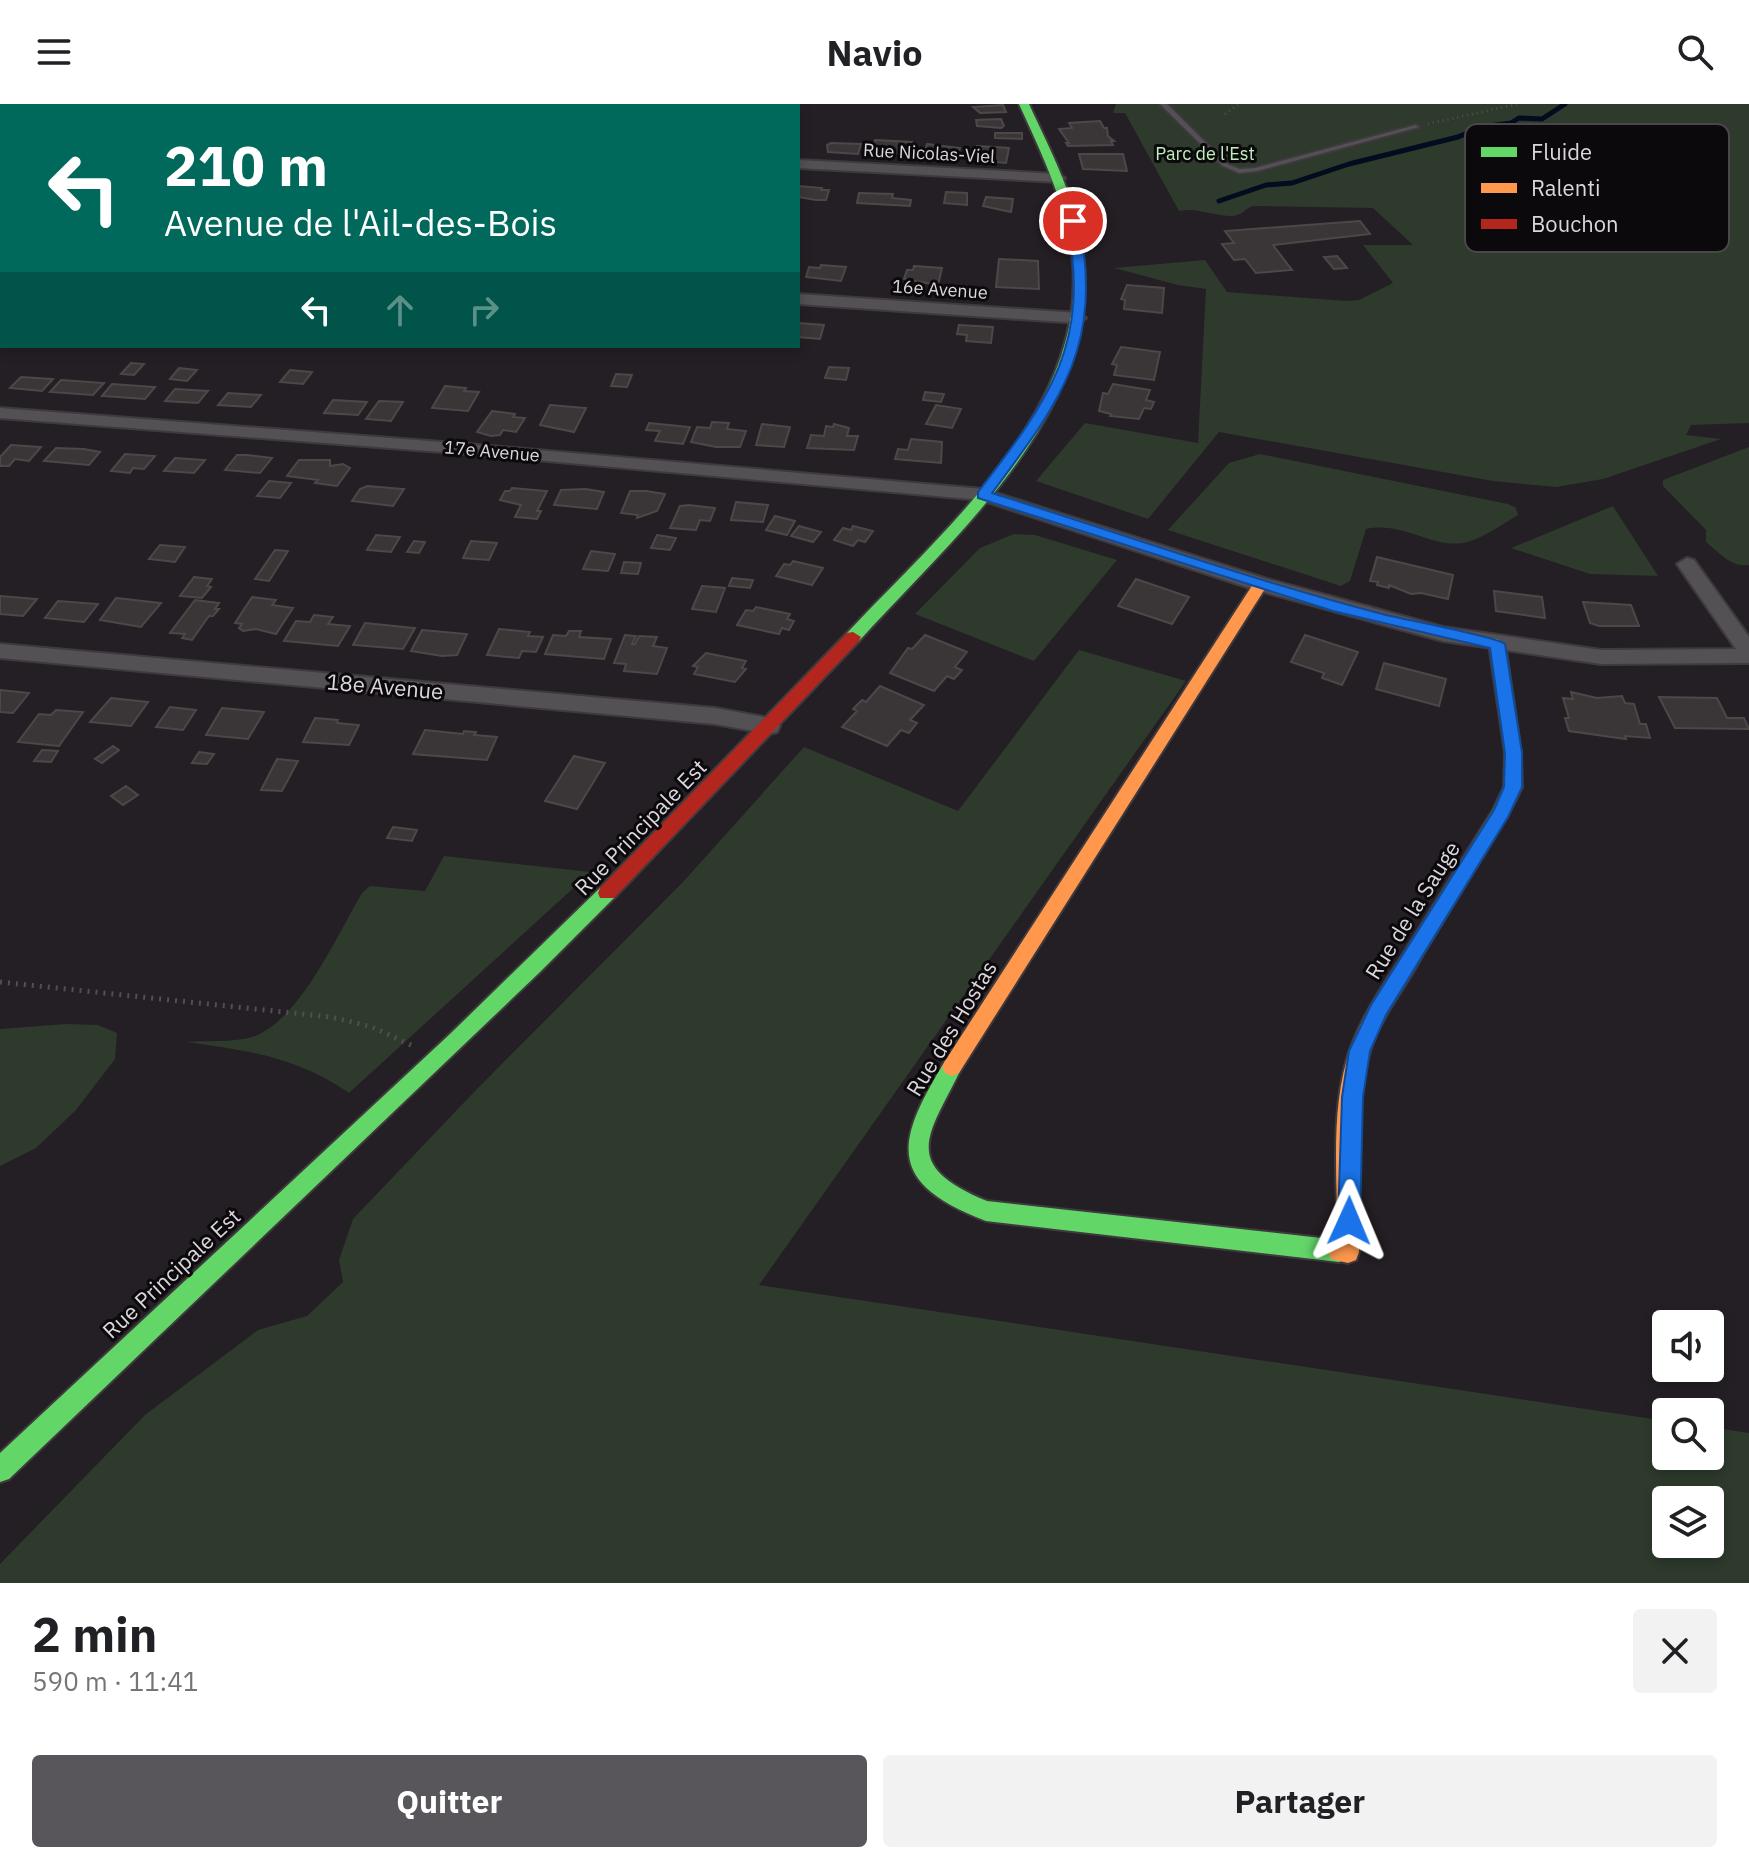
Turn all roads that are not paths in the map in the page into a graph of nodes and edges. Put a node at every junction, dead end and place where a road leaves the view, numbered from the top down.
1 (1024, 104) edge
2 (1163, 104) edge
3 (1416, 127) road end
4 (800, 164) edge
5 (1058, 178) junction
6 (800, 299) edge
7 (1078, 318) junction
8 (0, 413) edge
9 (983, 495) junction
10 (1687, 564) dead end
11 (1260, 584) junction
12 (1497, 644) junction
13 (0, 651) edge
14 (1749, 654) edge
15 (769, 726) junction
16 (1348, 1252) joint
17 (0, 1470) edge

1 - 5 main road, Rue Principale Est
2 - 3 lane
4 - 5 street, Rue Nicolas-Viel
5 - 7 main road, Rue Principale Est
6 - 7 street, 16e Avenue
7 - 9 main road, Rue Principale Est
8 - 9 street, 17e Avenue
9 - 11 street, 17e Avenue
9 - 15 main road, Rue Principale Est
10 - 14 street
11 - 12 street, 17e Avenue
11 - 16 main road, Rue des Hostas
12 - 14 street, 17e Avenue
12 - 16 main road, Rue de la Sauge
13 - 15 street, 18e Avenue
15 - 17 main road, Rue Principale Est

